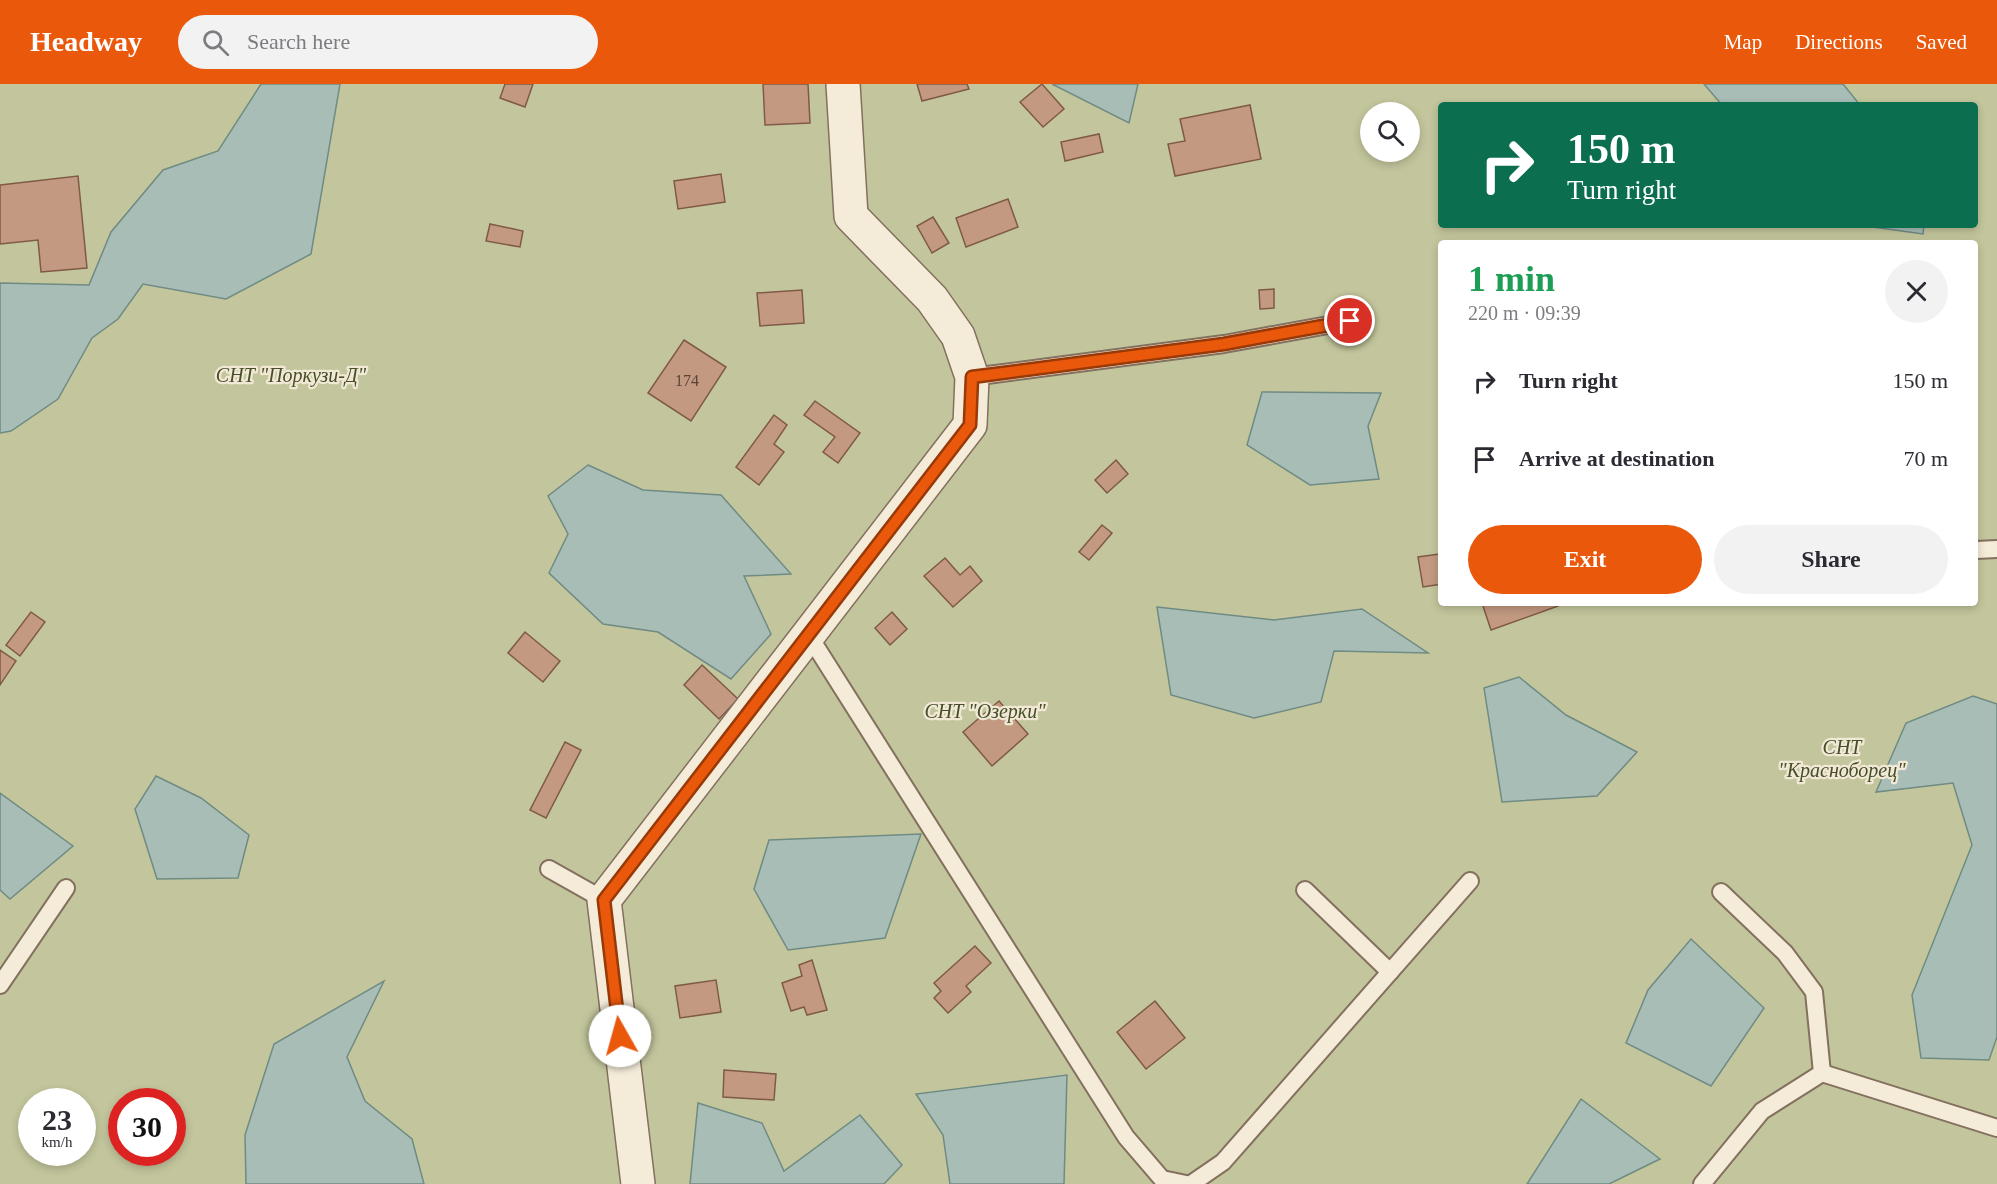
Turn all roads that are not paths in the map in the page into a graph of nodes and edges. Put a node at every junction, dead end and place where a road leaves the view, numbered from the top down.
1 (843, 84) edge
2 (1350, 321) dead end
3 (972, 377) junction
4 (1997, 549) edge
5 (1978, 550) edge
6 (808, 634) junction
7 (549, 869) dead end
8 (1470, 881) dead end
9 (66, 888) dead end
10 (1305, 890) dead end
11 (1721, 892) dead end
12 (604, 900) junction
13 (1390, 972) junction
14 (0, 985) edge
15 (1822, 1072) junction
16 (1997, 1128) edge
17 (638, 1184) edge
18 (1186, 1184) edge
19 (1191, 1184) edge
20 (1702, 1184) edge

1 - 3 street
2 - 3 lane
3 - 6 street
4 - 5 lane
6 - 12 street
6 - 18 lane
7 - 12 lane
8 - 13 lane
9 - 14 lane
10 - 13 lane
11 - 15 lane
12 - 17 street
13 - 19 lane
15 - 16 lane
15 - 20 lane

